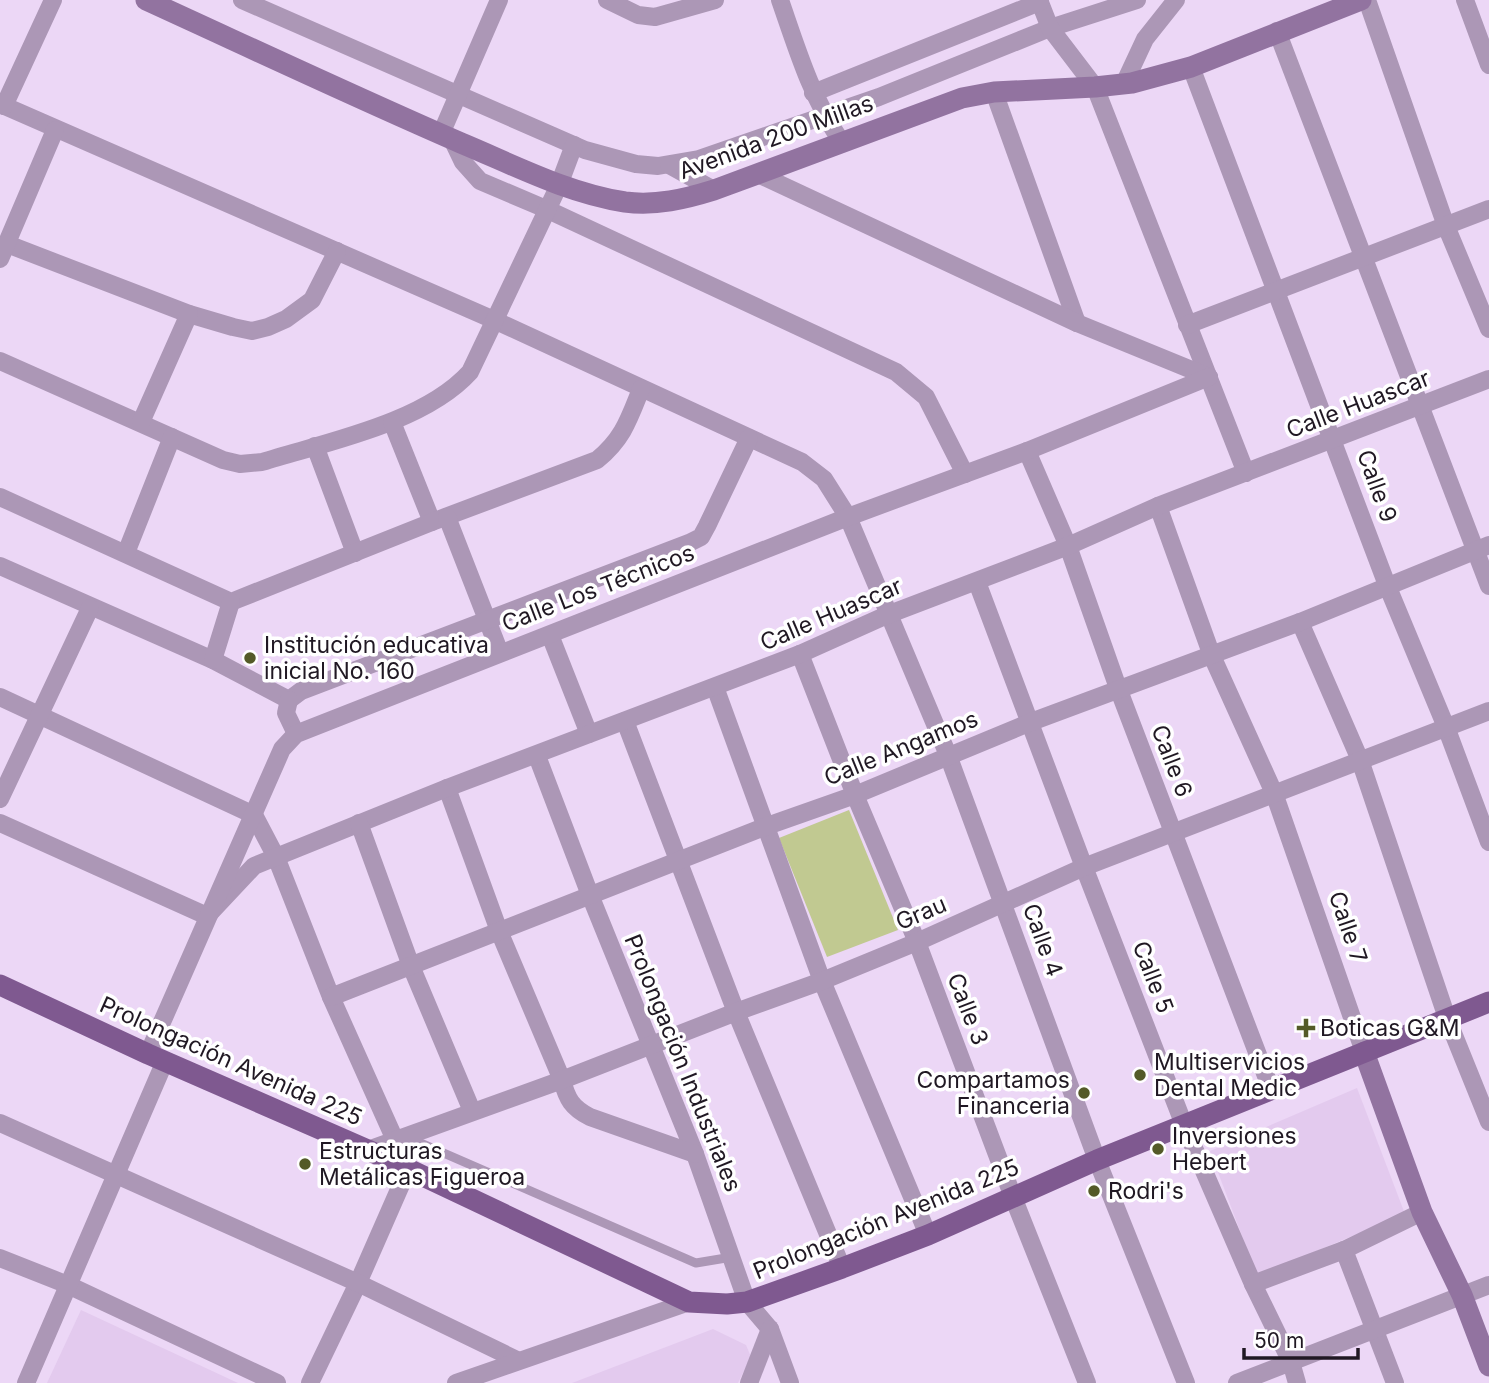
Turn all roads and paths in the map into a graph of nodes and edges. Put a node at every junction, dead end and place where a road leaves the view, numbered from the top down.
1 (53, 0) edge
2 (146, 0) edge
3 (242, 0) edge
4 (499, 0) edge
5 (607, 0) edge
6 (715, 0) edge
7 (780, 0) edge
8 (1137, 0) edge
9 (1176, 0) edge
10 (1361, 0) edge
11 (1367, 0) edge
12 (1465, 0) edge
13 (1039, 1) edge
14 (1050, 28) junction
15 (1277, 32) junction
16 (1489, 65) edge
17 (1191, 66) junction
18 (1124, 84) junction
19 (1095, 87) junction
20 (994, 92) junction
21 (813, 93) junction
22 (458, 95) junction
23 (2, 105) edge
24 (824, 116) junction
25 (55, 130) junction
26 (447, 137) junction
27 (842, 143) junction
28 (574, 145) junction
29 (669, 165) junction
30 (758, 174) junction
31 (559, 185) junction
32 (714, 190) junction
33 (546, 209) junction
34 (1489, 209) edge
35 (1446, 226) junction
36 (3, 251) edge
37 (337, 251) junction
38 (1363, 257) junction
39 (1276, 291) junction
40 (189, 314) junction
41 (494, 320) junction
42 (1077, 323) junction
43 (1188, 325) junction
44 (1489, 329) edge
45 (0, 361) edge
46 (1209, 377) junction
47 (1489, 379) edge
48 (641, 389) junction
49 (1421, 405) junction
50 (141, 422) junction
51 (392, 422) junction
52 (172, 437) junction
53 (749, 438) junction
54 (1334, 440) junction
55 (314, 446) junction
56 (1027, 451) junction
57 (1246, 473) junction
58 (965, 474) junction
59 (0, 497) edge
60 (1158, 506) junction
61 (848, 517) junction
62 (439, 519) junction
63 (1068, 546) junction
64 (1482, 548) edge
65 (126, 553) junction
66 (355, 553) junction
67 (0, 566) edge
68 (977, 582) junction
69 (1387, 585) junction
70 (1489, 586) edge
71 (231, 602) junction
72 (90, 608) junction
73 (887, 615) junction
74 (487, 620) junction
75 (1300, 622) junction
76 (550, 635) junction
77 (500, 653) junction
78 (800, 654) junction
79 (1212, 656) junction
80 (213, 660) junction
81 (715, 687) junction
82 (1118, 688) junction
83 (0, 697) edge
84 (289, 700) junction
85 (1489, 710) edge
86 (38, 715) junction
87 (625, 721) junction
88 (1031, 722) junction
89 (1446, 727) junction
90 (296, 734) junction
91 (589, 734) junction
92 (948, 755) junction
93 (537, 756) junction
94 (1360, 760) junction
95 (447, 788) junction
96 (1274, 793) junction
97 (855, 795) junction
98 (0, 799) edge
99 (254, 815) junction
100 (0, 823) edge
101 (359, 823) junction
102 (767, 826) junction
103 (1173, 832) junction
104 (1489, 842) edge
105 (276, 857) junction
106 (680, 860) junction
107 (1084, 867) junction
108 (590, 895) junction
109 (1004, 904) junction
110 (207, 916) junction
111 (499, 931) junction
112 (917, 942) junction
113 (411, 966) junction
114 (822, 981) junction
115 (0, 985) edge
116 (331, 997) junction
117 (1489, 1002) edge
118 (736, 1012) junction
119 (1447, 1018) junction
120 (652, 1044) junction
121 (1364, 1052) junction
122 (157, 1057) junction
123 (562, 1080) junction
124 (1271, 1089) junction
125 (472, 1111) junction
126 (0, 1122) edge
127 (1489, 1122) edge
128 (1184, 1125) junction
129 (399, 1138) junction
130 (368, 1150) junction
131 (695, 1154) junction
132 (1097, 1160) junction
133 (408, 1169) junction
134 (116, 1175) junction
135 (1013, 1197) junction
136 (1422, 1212) junction
137 (928, 1235) junction
138 (1344, 1250) junction
139 (732, 1257) junction
140 (0, 1258) edge
141 (842, 1268) junction
142 (358, 1283) junction
143 (1253, 1284) junction
144 (1489, 1285) edge
145 (68, 1286) junction
146 (1462, 1295) junction
147 (689, 1302) junction
148 (747, 1302) junction
149 (770, 1329) junction
150 (1373, 1330) junction
151 (517, 1360) junction
152 (1291, 1362) junction
153 (1489, 1366) edge
154 (26, 1383) edge
155 (277, 1383) edge
156 (310, 1383) edge
157 (456, 1383) edge
158 (749, 1383) edge
159 (790, 1383) edge
160 (1087, 1383) edge
161 (1186, 1383) edge
162 (1237, 1383) edge
163 (1297, 1383) edge
164 (1395, 1383) edge

1 - 23 street
2 - 26 main road, Avenida 200 Millas
3 - 22 street
4 - 22 street
5 - 6 street
7 - 21 street
8 - 14 street
9 - 18 street
10 - 15 main road, Avenida 200 Millas
11 - 35 street
12 - 16 street
13 - 14 street
13 - 21 street
14 - 19 street
14 - 24 street
15 - 17 main road, Avenida 200 Millas
15 - 38 street
17 - 18 main road, Avenida 200 Millas
17 - 39 street, Calle 9
18 - 19 main road, Avenida 200 Millas
19 - 20 main road, Avenida 200 Millas
19 - 43 street
20 - 27 main road, Avenida 200 Millas
20 - 42 street
21 - 24 street
22 - 26 street
22 - 28 street
23 - 25 street, Calle 4
24 - 27 street
24 - 29 street
25 - 36 street
25 - 37 street, Calle 4
26 - 31 main road, Avenida 200 Millas
26 - 33 street
27 - 30 main road, Avenida 200 Millas
28 - 29 street
28 - 31 street
29 - 32 street
30 - 32 main road, Avenida 200 Millas
30 - 42 street
31 - 32 main road, Avenida 200 Millas
31 - 33 street
33 - 41 street
33 - 58 street
34 - 35 street
35 - 38 street
35 - 44 street
36 - 40 street
37 - 40 street
37 - 41 street, Calle 4
38 - 39 street
38 - 49 street
39 - 43 street
39 - 54 street, Calle 9
40 - 50 street
41 - 48 street, Calle 4
41 - 51 street
42 - 46 street
43 - 46 street
45 - 50 street
46 - 56 street, Calle Los Técnicos
46 - 57 street
47 - 49 street, Calle Huascar
48 - 53 street, Calle 4
48 - 62 street
49 - 54 street, Calle Huascar
49 - 64 street
50 - 52 street
51 - 55 street
51 - 62 street
52 - 55 street
52 - 65 street
53 - 61 street, Calle 4
53 - 74 street
54 - 57 street, Calle Huascar
54 - 69 street, Calle 9
55 - 66 street
56 - 58 street, Calle Los Técnicos
56 - 63 street, Calle 6
57 - 60 street, Calle Huascar
58 - 61 street, Calle Los Técnicos
59 - 65 street
60 - 63 street, Calle Huascar
60 - 79 street, Calle 7
61 - 73 street, Calle 4
61 - 76 street, Calle Los Técnicos
62 - 66 street
62 - 74 street
63 - 68 street, Calle Huascar
63 - 82 street, Calle 6
64 - 69 street, Calle Angamos
64 - 70 street
65 - 71 street
66 - 71 street
67 - 72 street
68 - 73 street, Calle Huascar
68 - 88 street, Calle 5
69 - 75 street, Calle Angamos
69 - 89 street, Calle 9
71 - 80 street
72 - 80 street
72 - 86 street
73 - 78 street, Calle Huascar
73 - 92 street, Calle 4
74 - 77 street
74 - 84 street
75 - 79 street, Calle Angamos
75 - 94 street
76 - 77 street, Calle Los Técnicos
76 - 91 street
77 - 90 street, Calle Los Técnicos
78 - 81 street, Calle Huascar
78 - 97 street, Calle 3
79 - 82 street, Calle Angamos
79 - 96 street, Calle 7
80 - 84 street
81 - 87 street, Calle Huascar
81 - 102 street
82 - 88 street, Calle Angamos
82 - 103 street, Calle 6
83 - 86 street
84 - 90 street
85 - 89 street, Grau
86 - 98 street
86 - 99 street
87 - 91 street, Calle Huascar
87 - 106 street
88 - 92 street, Calle Angamos
88 - 107 street, Calle 5
89 - 94 street, Grau
89 - 104 street, Calle 9
90 - 99 street
91 - 93 street, Calle Huascar
92 - 97 street, Calle Angamos
92 - 109 street, Calle 4
93 - 95 street, Calle Huascar
93 - 108 street, Prolongación Industriales
94 - 96 street, Grau
94 - 119 street
95 - 101 street, Calle Huascar
95 - 111 street
96 - 103 street, Grau
96 - 121 street, Calle 7
97 - 102 street, Calle Angamos
97 - 112 street, Calle 3
99 - 105 street
99 - 110 street
100 - 110 street
101 - 105 street, Calle Huascar
101 - 113 street
102 - 106 street, Calle Angamos
102 - 114 street
103 - 107 street, Grau
103 - 124 street, Calle 6
105 - 110 street, Calle Huascar
105 - 116 street
106 - 108 street, Calle Angamos
106 - 118 street
107 - 109 street, Grau
107 - 128 street, Calle 5
108 - 111 street, Calle Angamos
108 - 120 street, Prolongación Industriales
109 - 112 street, Grau
109 - 132 street, Calle 4
110 - 122 street
111 - 113 street, Calle Angamos
111 - 123 street
112 - 114 street, Grau
112 - 135 street, Calle 3
113 - 116 street, Calle Angamos
113 - 125 street
114 - 118 street, Grau
114 - 137 street
115 - 122 main road, Prolongación Avenida 225
116 - 129 street
117 - 119 main road, Prolongación Avenida 225
118 - 120 street, Grau
118 - 141 street
119 - 121 main road, Prolongación Avenida 225
119 - 127 street
120 - 123 street, Grau
120 - 131 street, Prolongación Industriales
121 - 124 main road, Prolongación Avenida 225
121 - 136 main road, Calle 7
122 - 130 main road, Prolongación Avenida 225
122 - 134 street
123 - 125 street, Grau
123 - 131 street
124 - 128 main road, Prolongación Avenida 225
125 - 129 street, Grau
126 - 134 street
128 - 132 main road, Prolongación Avenida 225
128 - 143 street, Calle 5
129 - 130 street, Grau
129 - 133 street
129 - 139 lane
130 - 133 main road, Prolongación Avenida 225
131 - 139 street, Prolongación Industriales
132 - 135 main road, Prolongación Avenida 225
132 - 161 street, Calle 4
133 - 142 street
133 - 147 main road, Prolongación Avenida 225
134 - 142 street
134 - 145 street
135 - 137 main road, Prolongación Avenida 225
135 - 160 street, Calle 3
136 - 138 street
136 - 146 main road, Calle 7
137 - 141 main road, Prolongación Avenida 225
138 - 143 street
138 - 150 street
139 - 148 street, Prolongación Industriales
140 - 145 street
141 - 148 main road, Prolongación Avenida 225
142 - 151 street
142 - 156 street
143 - 152 street, Calle 5
144 - 146 street
145 - 154 street
145 - 155 street
146 - 150 street
146 - 153 main road, Calle 7
147 - 148 main road, Prolongación Avenida 225
147 - 151 street
148 - 149 street, Prolongación Industriales
149 - 158 street
149 - 159 street, Prolongación Industriales
150 - 152 street
150 - 164 street
151 - 157 street
152 - 162 street
152 - 163 street, Calle 5

